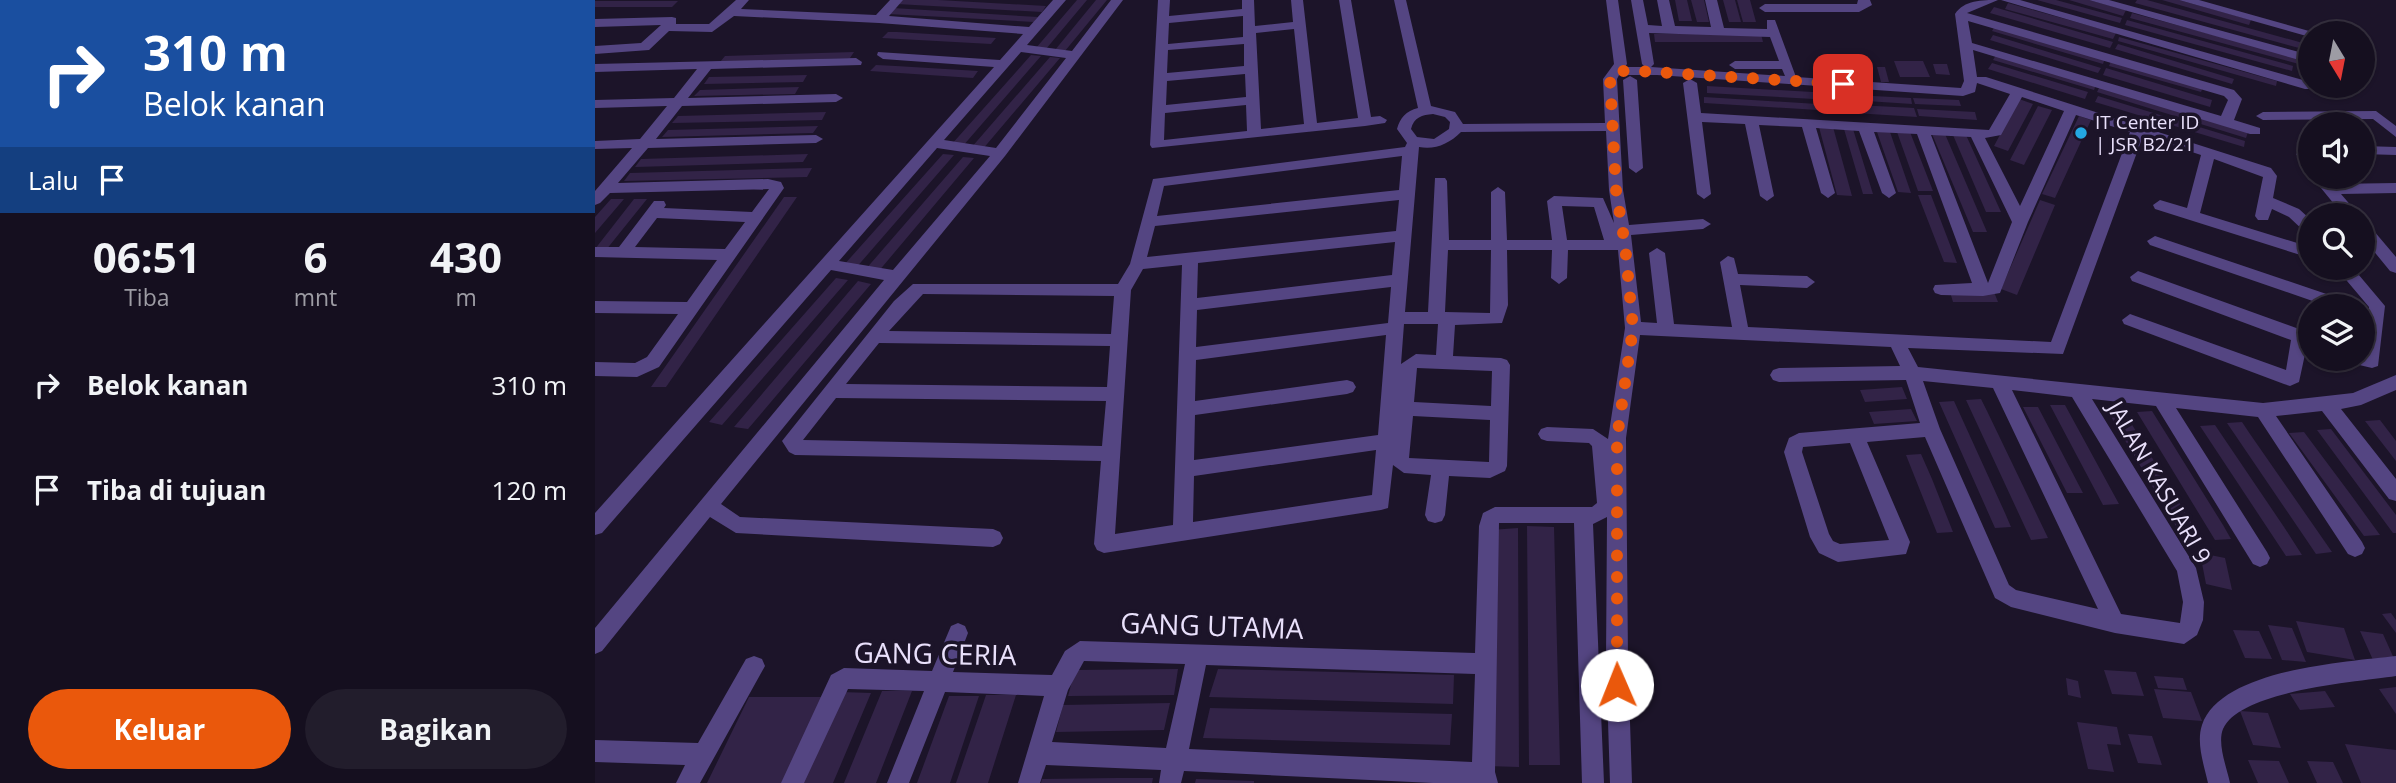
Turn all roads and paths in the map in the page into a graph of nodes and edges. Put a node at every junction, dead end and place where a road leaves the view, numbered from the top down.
1 (743, 0) edge
2 (897, 0) edge
3 (1060, 0) edge
4 (1117, 0) edge
5 (1164, 0) edge
6 (1297, 0) edge
7 (1345, 0) edge
8 (1399, 0) edge
9 (1612, 0) edge
10 (1637, 0) edge
11 (1663, 0) edge
12 (1711, 0) edge
13 (1864, 0) edge
14 (1991, 0) edge
15 (2007, 0) edge
16 (2095, 0) edge
17 (2186, 0) edge
18 (1764, 4) edge
19 (1815, 4) edge
20 (1248, 6) edge
21 (731, 12) junction
22 (1968, 17) junction
23 (879, 19) junction
24 (1163, 20) junction
25 (595, 23) edge
26 (1300, 25) junction
27 (666, 27) junction
28 (1642, 29) junction
29 (1668, 29) junction
30 (1719, 30) junction
31 (2298, 30) edge
32 (1033, 31) junction
33 (1774, 33) junction
34 (1249, 35) junction
35 (1974, 46) junction
36 (1172, 47) dead end
37 (1017, 48) junction
38 (595, 50) edge
39 (883, 55) dead end
40 (1075, 55) junction
41 (2298, 56) edge
42 (856, 62) dead end
43 (1004, 64) junction
44 (1648, 64) junction
45 (707, 65) junction
46 (1787, 65) junction
47 (595, 68) edge
48 (1251, 69) junction
49 (1615, 71) junction
50 (1161, 78) junction
51 (1630, 80) junction
52 (1981, 80) junction
53 (1793, 81) junction
54 (1690, 83) junction
55 (2298, 83) edge
56 (2018, 92) junction
57 (836, 97) dead end
58 (1252, 100) junction
59 (677, 103) junction
60 (595, 104) edge
61 (2072, 109) junction
62 (1159, 110) junction
63 (1425, 111) junction
64 (2263, 116) dead end
65 (1695, 117) junction
66 (1751, 120) junction
67 (2226, 122) junction
68 (1808, 124) junction
69 (1611, 127) junction
70 (1865, 127) junction
71 (1311, 128) junction
72 (1457, 128) junction
73 (1922, 130) junction
74 (2138, 130) junction
75 (2255, 131) dead end
76 (1976, 133) junction
77 (2396, 133) edge
78 (1254, 134) junction
79 (816, 139) dead end
80 (645, 143) junction
81 (934, 144) junction
82 (595, 145) edge
83 (1413, 146) junction
84 (2375, 150) edge
85 (2396, 150) edge
86 (2209, 152) junction
87 (1000, 153) junction
88 (1636, 168) dead end
89 (1440, 181) dead end
90 (672, 188) junction
91 (2329, 189) edge
92 (2369, 189) edge
93 (1498, 192) dead end
94 (2392, 192) edge
95 (1828, 193) dead end
96 (1889, 193) dead end
97 (600, 194) edge
98 (1407, 194) junction
99 (1704, 194) dead end
100 (1767, 196) dead end
101 (2341, 203) edge
102 (2160, 205) dead end
103 (653, 214) junction
104 (2192, 216) junction
105 (755, 217) junction
106 (2298, 217) edge
107 (1148, 222) junction
108 (2020, 222) junction
109 (1703, 224) dead end
110 (1403, 236) junction
111 (1620, 240) junction
112 (2155, 241) dead end
113 (2375, 242) edge
114 (1560, 244) junction
115 (1441, 245) junction
116 (1498, 245) junction
117 (2298, 249) edge
118 (595, 252) edge
119 (624, 253) junction
120 (1657, 253) dead end
121 (727, 256) junction
122 (1190, 258) junction
123 (827, 264) junction
124 (1138, 264) junction
125 (2396, 267) edge
126 (896, 276) junction
127 (2139, 277) dead end
128 (1559, 278) dead end
129 (1400, 280) junction
130 (2354, 280) edge
131 (1807, 282) dead end
132 (1941, 289) dead end
133 (1123, 290) junction
134 (1983, 290) junction
135 (2309, 294) edge
136 (2367, 294) edge
137 (1189, 305) junction
138 (595, 307) edge
139 (691, 308) junction
140 (1441, 317) junction
141 (2130, 320) dead end
142 (1401, 323) junction
143 (1633, 328) junction
144 (1666, 329) junction
145 (1741, 333) junction
146 (2298, 335) edge
147 (874, 337) junction
148 (1119, 340) junction
149 (1896, 341) junction
150 (1188, 355) junction
151 (2298, 361) edge
152 (1444, 362) junction
153 (595, 369) edge
154 (1912, 373) junction
155 (1779, 375) dead end
156 (1998, 380) junction
157 (2395, 384) edge
158 (1347, 387) dead end
159 (831, 391) junction
160 (2078, 391) junction
161 (1114, 394) junction
162 (2162, 400) junction
163 (2328, 405) junction
164 (1186, 409) junction
165 (1405, 409) junction
166 (2263, 410) junction
167 (1499, 412) junction
168 (1931, 429) junction
169 (1547, 434) dead end
170 (1856, 436) junction
171 (1386, 441) junction
172 (1110, 454) junction
173 (1441, 468) junction
174 (1185, 470) junction
175 (2396, 493) edge
176 (709, 506) junction
177 (1434, 515) dead end
178 (1583, 515) junction
179 (595, 527) edge
180 (1184, 532) junction
181 (993, 538) dead end
182 (2355, 548) dead end
183 (2260, 558) dead end
184 (2115, 623) junction
185 (957, 633) dead end
186 (595, 645) edge
187 (1198, 654) junction
188 (1487, 664) junction
189 (754, 666) dead end
190 (2396, 666) edge
191 (937, 683) junction
192 (1058, 686) junction
193 (595, 751) edge
194 (1039, 753) junction
195 (703, 754) junction
196 (1176, 758) junction
197 (1486, 780) edge
198 (687, 783) edge
199 (792, 783) edge
200 (898, 783) edge
201 (1029, 783) edge
202 (1170, 783) edge
203 (1593, 783) edge
204 (1621, 783) edge
205 (2219, 783) edge

1 - 21 street
2 - 23 street
3 - 32 street
4 - 40 street
5 - 24 street
6 - 26 street
7 - 71 street
8 - 63 street
9 - 49 street
10 - 28 street
11 - 29 street
12 - 30 street
13 - 19 street
14 - 53 street
15 - 22 street
15 - 55 street
16 - 41 street
17 - 31 street
18 - 19 street
18 - 33 street
20 - 24 street
20 - 34 street
21 - 23 street
21 - 27 street
22 - 35 street
22 - 67 street
23 - 32 street
24 - 50 street
25 - 27 street
26 - 34 street
26 - 71 street
27 - 38 street
28 - 29 street
28 - 44 street
29 - 30 street
30 - 33 street
32 - 37 street
33 - 46 street
34 - 36 street
34 - 48 street
35 - 52 street
35 - 67 street
37 - 40 street
37 - 43 street
39 - 43 street
40 - 87 street
42 - 45 street
43 - 81 street
44 - 46 street
44 - 49 street
45 - 47 street
45 - 59 street
46 - 53 street
48 - 50 street
48 - 58 street
49 - 51 street
49 - 53 street
49 - 69 street
50 - 62 street
51 - 54 street
51 - 88 street
52 - 54 street
52 - 56 street
54 - 65 street
56 - 61 street
56 - 76 street
57 - 59 street
58 - 62 street
58 - 78 street
59 - 60 street
59 - 80 street
61 - 74 street
61 - 108 street
62 - 78 street
63 - 72 street
63 - 83 street
64 - 77 street
65 - 66 street
65 - 99 street
66 - 68 street
66 - 100 street
67 - 75 street
68 - 70 street
68 - 95 street
69 - 72 street
69 - 111 street
70 - 73 street
70 - 96 street
71 - 78 street
72 - 83 street
73 - 76 street
73 - 134 street
74 - 86 street
74 - 149 street
76 - 108 street
79 - 80 street
80 - 82 street
80 - 97 street
81 - 87 street
81 - 123 street
83 - 98 street
83 - 107 street
84 - 85 street
86 - 104 street
86 - 106 street
87 - 126 street
89 - 115 street
90 - 97 street
90 - 103 street
90 - 105 street
91 - 101 street
92 - 94 street
93 - 116 street
98 - 107 street
98 - 110 street
102 - 104 street
103 - 105 street
103 - 119 street
104 - 117 street
105 - 121 street
107 - 124 street
108 - 134 street
109 - 111 street
110 - 122 street
110 - 129 street
111 - 114 street
111 - 114 street
111 - 143 street
112 - 135 street
113 - 125 street
114 - 116 street
114 - 128 street
115 - 116 street
115 - 140 street
116 - 140 street
118 - 119 street
119 - 121 street
120 - 144 street
121 - 139 street
122 - 124 street
122 - 137 street
123 - 126 street
123 - 179 street
124 - 133 street
126 - 176 street
127 - 146 street
129 - 137 street
129 - 142 street
130 - 136 street
131 - 145 street
132 - 134 street
133 - 147 street
133 - 148 street
137 - 150 street
138 - 139 street
139 - 153 street
140 - 142 street
140 - 152 street
141 - 151 street
142 - 150 street
142 - 171 street
143 - 144 street
143 - 204 street
144 - 145 street
145 - 149 street
147 - 148 street
147 - 159 street
148 - 161 street
149 - 154 street
150 - 164 street
152 - 165 street
152 - 167 street
154 - 155 street
154 - 156 street
154 - 168 street
156 - 160 street
156 - 184 street
157 - 163 street
158 - 164 street
159 - 161 street
159 - 172 street
160 - 162 street
160 - 184 street, JALAN KASUARI 9
161 - 172 street
162 - 166 street
162 - 183 street
163 - 166 street
163 - 175 street
164 - 174 street
165 - 167 street
165 - 173 street
166 - 182 street
167 - 173 street
168 - 170 street
168 - 184 street
169 - 178 street
170 - 170 street
171 - 174 street
171 - 180 street
172 - 180 street
173 - 177 street
174 - 180 street
176 - 181 street
176 - 186 street
178 - 188 street
178 - 203 street
185 - 191 street
187 - 188 street, GANG UTAMA
187 - 192 street, GANG UTAMA
187 - 196 street
188 - 197 street
189 - 195 street
190 - 205 street
191 - 192 street, GANG CERIA
191 - 199 street, GANG CERIA
191 - 200 street
192 - 194 street, GANG UTAMA
193 - 195 street
194 - 196 street
194 - 201 street, GANG UTAMA
195 - 198 street
196 - 197 street
196 - 202 street

